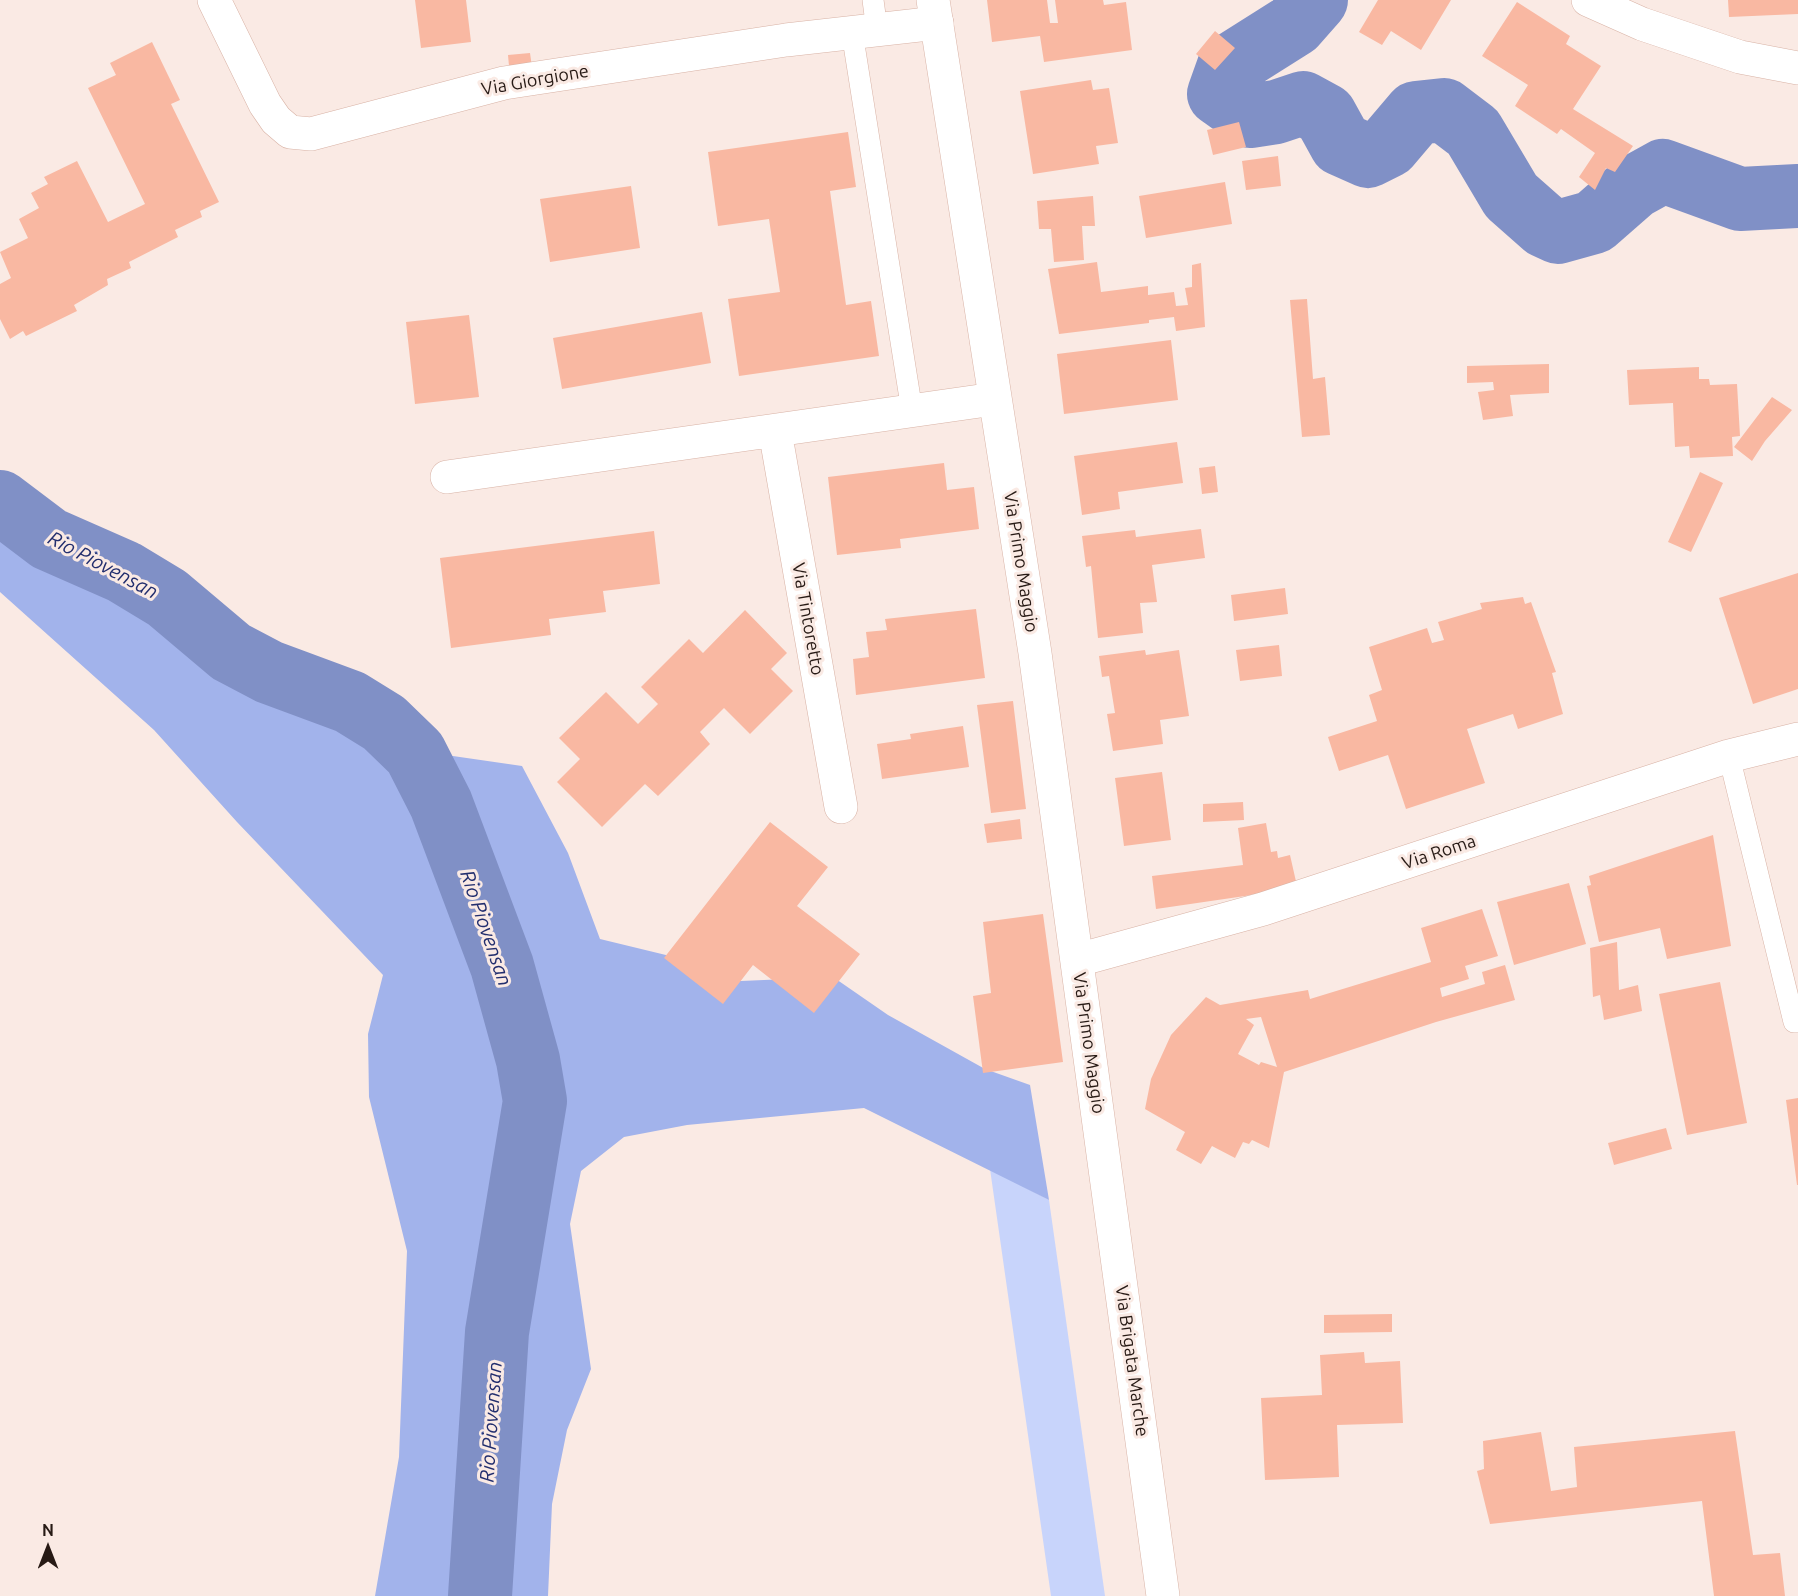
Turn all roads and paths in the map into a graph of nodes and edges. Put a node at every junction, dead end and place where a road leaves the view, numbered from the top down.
1 (214, 0) edge
2 (1588, 0) edge
3 (935, 11) edge
4 (867, 21) edge
5 (1798, 68) edge
6 (994, 399) junction
7 (912, 411) junction
8 (774, 431) junction
9 (447, 477) dead end
10 (1798, 739) edge
11 (1730, 756) junction
12 (841, 807) dead end
13 (1078, 960) junction
14 (1798, 1022) edge
15 (1100, 1126) joint
16 (1164, 1596) edge

1 - 4 street, Via Giorgione
2 - 5 street
3 - 4 street, Via Giorgione
3 - 6 street, Via Primo Maggio
4 - 7 lane
6 - 7 street
6 - 13 street, Via Primo Maggio
7 - 8 street
8 - 9 street
8 - 12 street, Via Tintoretto
10 - 11 street, Via Roma
11 - 13 street, Via Roma
11 - 14 lane
13 - 15 street, Via Primo Maggio
15 - 16 street, Via Brigata Marche

